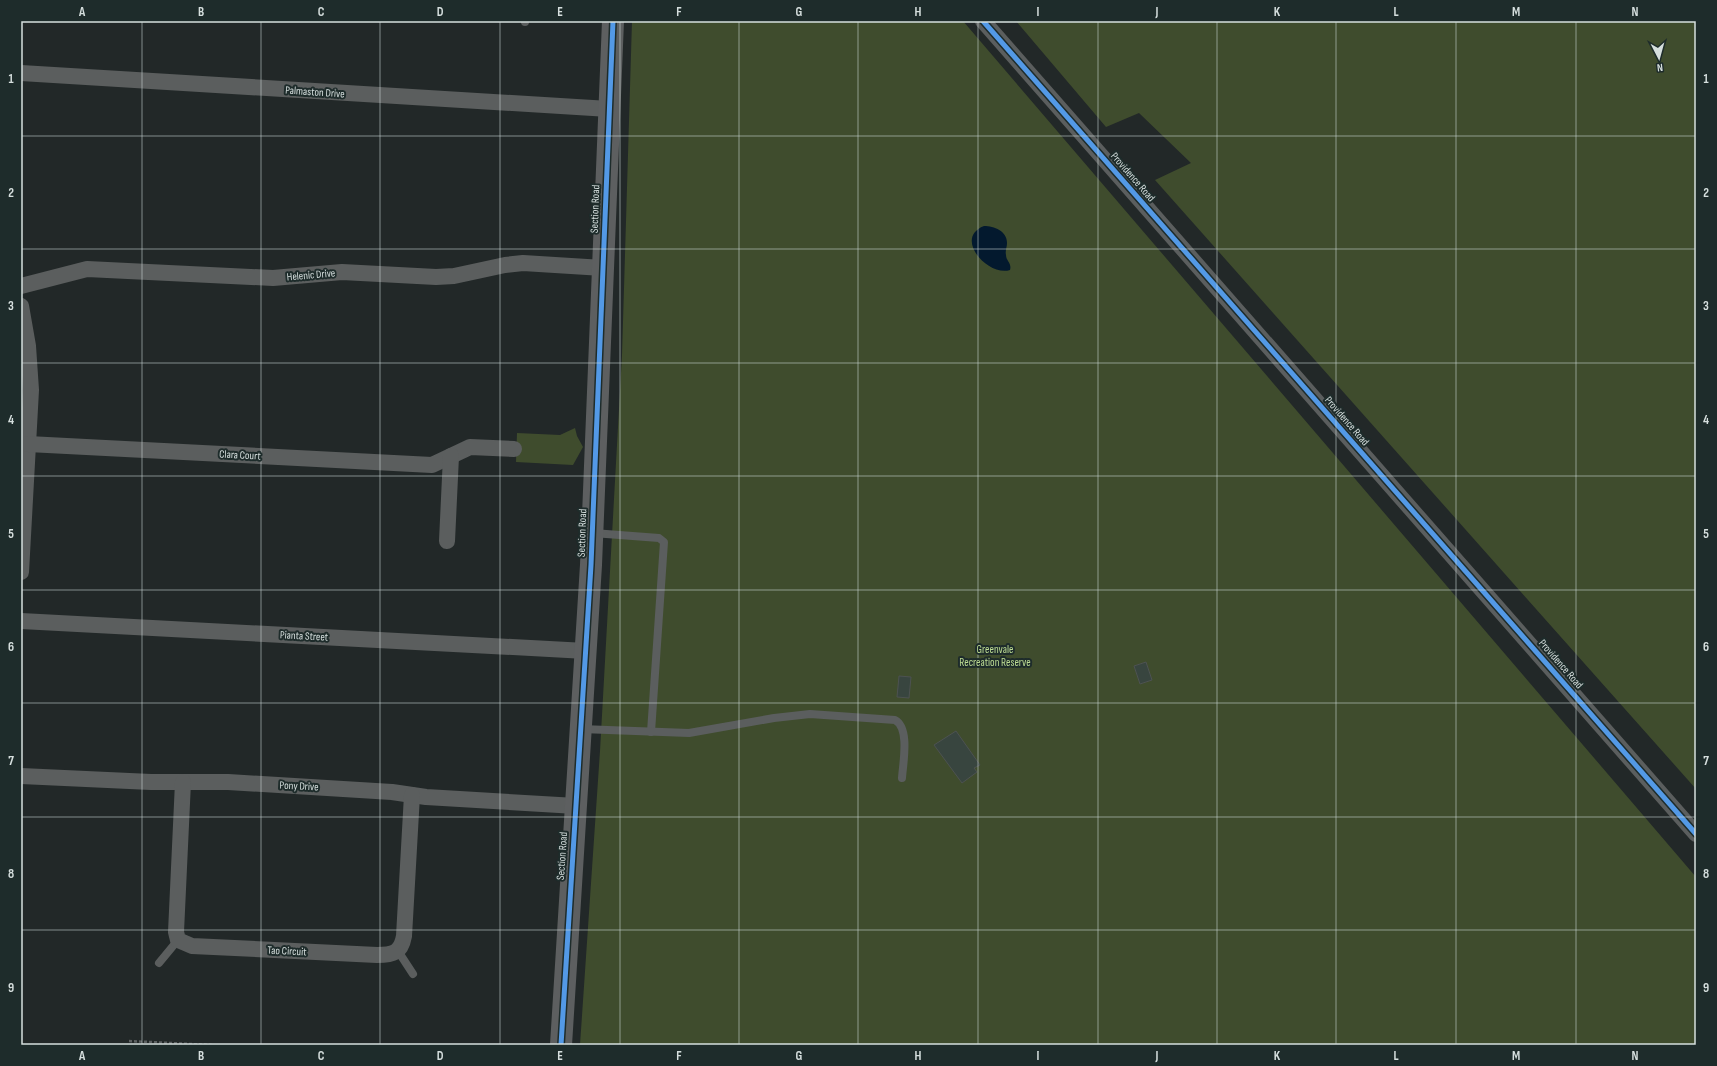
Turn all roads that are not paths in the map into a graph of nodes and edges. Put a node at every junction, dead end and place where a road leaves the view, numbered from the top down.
1 (613, 21) edge
2 (988, 23) edge
3 (21, 73) edge
4 (609, 109) junction
5 (603, 268) junction
6 (21, 286) edge
7 (21, 306) edge
8 (28, 444) junction
9 (514, 449) dead end
10 (451, 456) junction
11 (592, 533) junction
12 (447, 542) dead end
13 (21, 572) edge
14 (21, 621) edge
15 (586, 651) junction
16 (580, 729) junction
17 (651, 732) junction
18 (21, 776) edge
19 (902, 778) dead end
20 (183, 782) junction
21 (412, 795) junction
22 (576, 806) junction
23 (1696, 834) edge
24 (178, 940) junction
25 (398, 951) junction
26 (159, 963) dead end
27 (413, 974) dead end
28 (561, 1045) edge

1 - 4 street, Section Road
2 - 23 street, Providence Road
3 - 4 street, Palmaston Drive
4 - 5 street, Section Road
5 - 6 street, Helenic Drive
5 - 11 street, Section Road
7 - 8 street
8 - 10 street, Clara Court
8 - 13 street
9 - 10 street, Clara Court
10 - 12 street
11 - 15 street, Section Road
11 - 17 lane
14 - 15 street, Pianta Street
15 - 16 street, Section Road
16 - 17 lane
16 - 22 street, Section Road
17 - 19 lane
18 - 20 street, Pony Drive
20 - 21 street, Pony Drive
20 - 24 street
21 - 22 street, Pony Drive
21 - 25 street
22 - 28 street, Section Road
24 - 25 street, Tao Circuit
24 - 26 lane
25 - 27 lane

